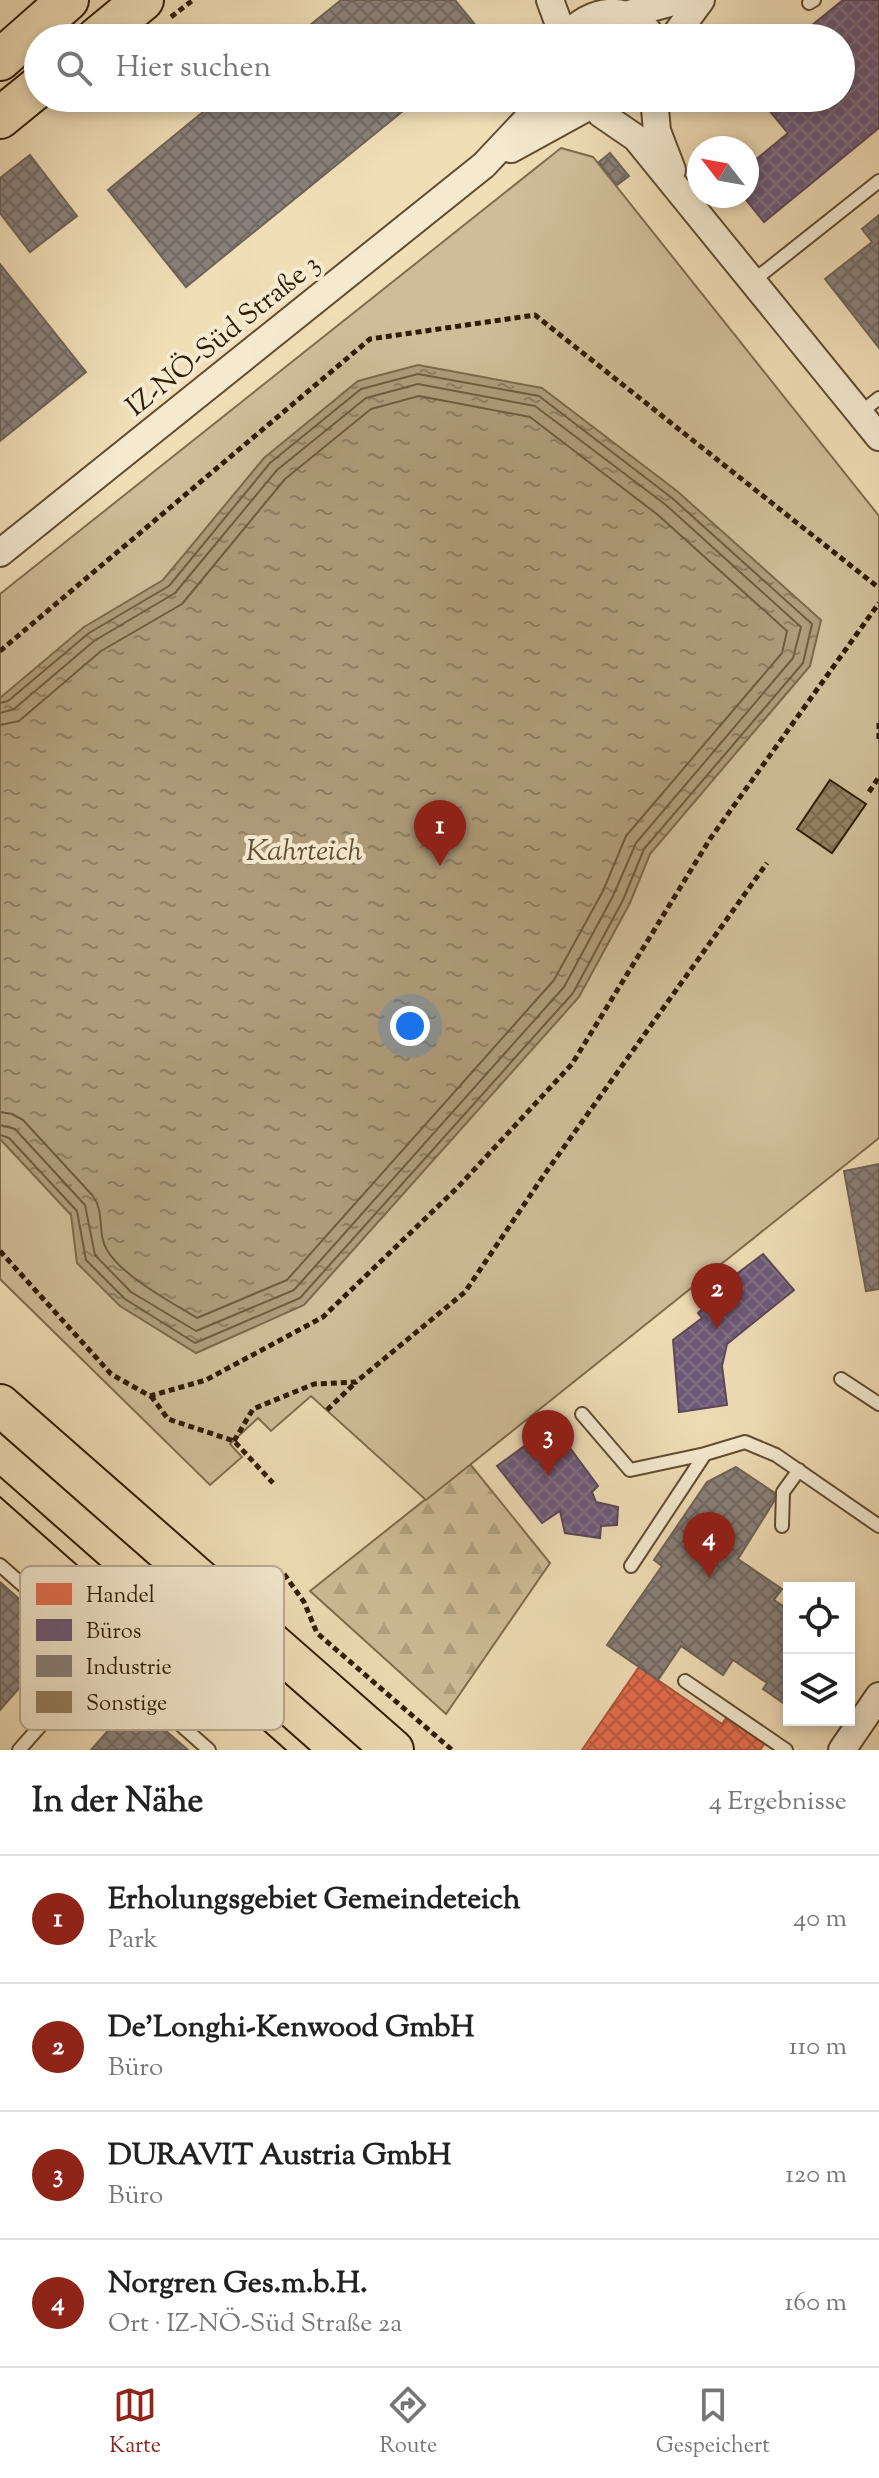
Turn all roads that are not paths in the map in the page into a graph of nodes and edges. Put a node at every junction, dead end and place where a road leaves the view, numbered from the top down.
1 (68, 0) edge
2 (143, 0) edge
3 (550, 0) edge
4 (577, 0) edge
5 (681, 0) edge
6 (701, 0) edge
7 (616, 14) junction
8 (41, 24) edge
9 (114, 24) edge
10 (559, 24) edge
11 (577, 24) edge
12 (641, 24) edge
13 (683, 24) edge
14 (24, 39) edge
15 (0, 60) edge
16 (24, 98) edge
17 (534, 112) edge
18 (576, 112) edge
19 (594, 112) edge
20 (655, 112) edge
21 (0, 118) edge
22 (484, 165) junction
23 (879, 181) edge
24 (680, 192) junction
25 (753, 281) junction
26 (872, 405) edge
27 (879, 437) edge
28 (0, 553) edge
29 (841, 1379) dead end
30 (879, 1404) edge
31 (0, 1405) edge
32 (582, 1414) dead end
33 (705, 1454) junction
34 (799, 1470) junction
35 (782, 1526) dead end
36 (879, 1526) edge
37 (0, 1565) edge
38 (183, 1566) edge
39 (631, 1566) dead end
40 (20, 1583) edge
41 (284, 1654) edge
42 (685, 1681) dead end
43 (879, 1696) edge
44 (37, 1730) edge
45 (186, 1730) edge
46 (19, 1750) edge
47 (209, 1750) edge
48 (393, 1750) edge
49 (786, 1750) edge
50 (842, 1750) edge

1 - 8 main road
2 - 9 main road
3 - 10 street
4 - 7 street
5 - 7 street
6 - 13 street
7 - 11 street
7 - 12 street
14 - 15 main road
16 - 21 main road
17 - 22 street, IZ-NÖ-Süd Straße 3
18 - 22 street, IZ-NÖ-Süd Straße 3
19 - 24 street
20 - 24 street
22 - 28 street, IZ-NÖ-Süd Straße 3
23 - 25 lane
24 - 25 street
25 - 26 street
26 - 27 street
29 - 30 lane
31 - 38 main road
32 - 33 lane
33 - 34 lane
33 - 39 lane
34 - 35 lane
34 - 36 lane
37 - 40 lane
41 - 48 main road
42 - 49 lane
43 - 50 street
44 - 46 lane
45 - 47 lane

